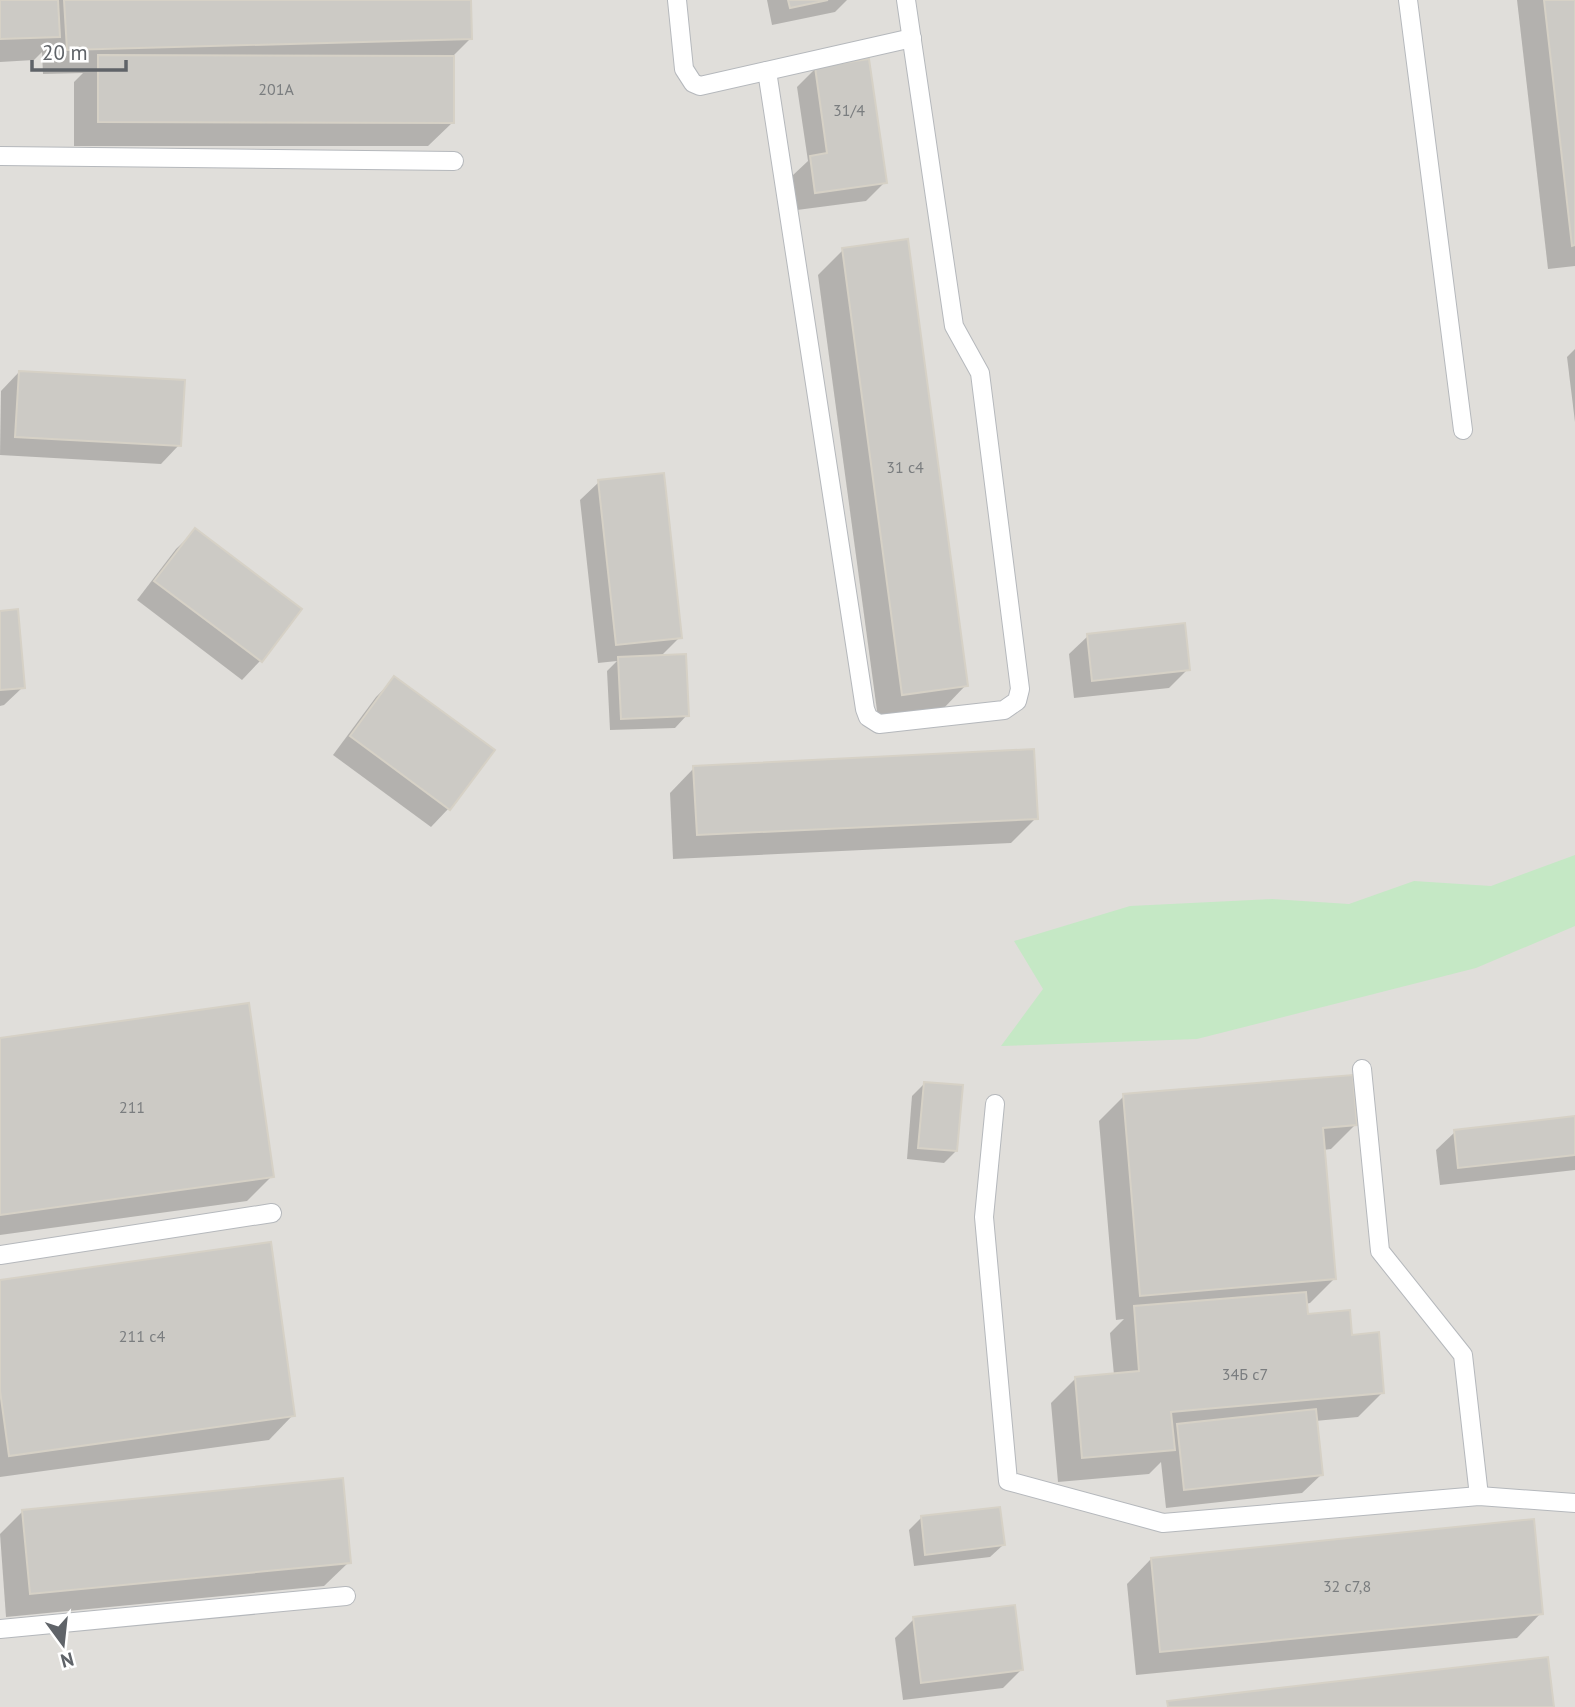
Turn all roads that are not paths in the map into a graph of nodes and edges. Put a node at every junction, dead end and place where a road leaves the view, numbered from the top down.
1 (677, 0) edge
2 (906, 0) edge
3 (1408, 0) edge
4 (912, 38) junction
5 (767, 71) junction
6 (0, 156) edge
7 (454, 160) dead end
8 (1463, 430) dead end
9 (1362, 1069) dead end
10 (995, 1104) dead end
11 (272, 1213) dead end
12 (0, 1255) edge
13 (1479, 1496) junction
14 (1575, 1503) edge
15 (346, 1595) dead end
16 (0, 1629) edge

1 - 5 lane
2 - 4 lane
3 - 8 lane
4 - 5 lane
4 - 5 lane
6 - 7 lane
9 - 13 lane
10 - 13 lane
11 - 12 lane
13 - 14 lane
15 - 16 lane

